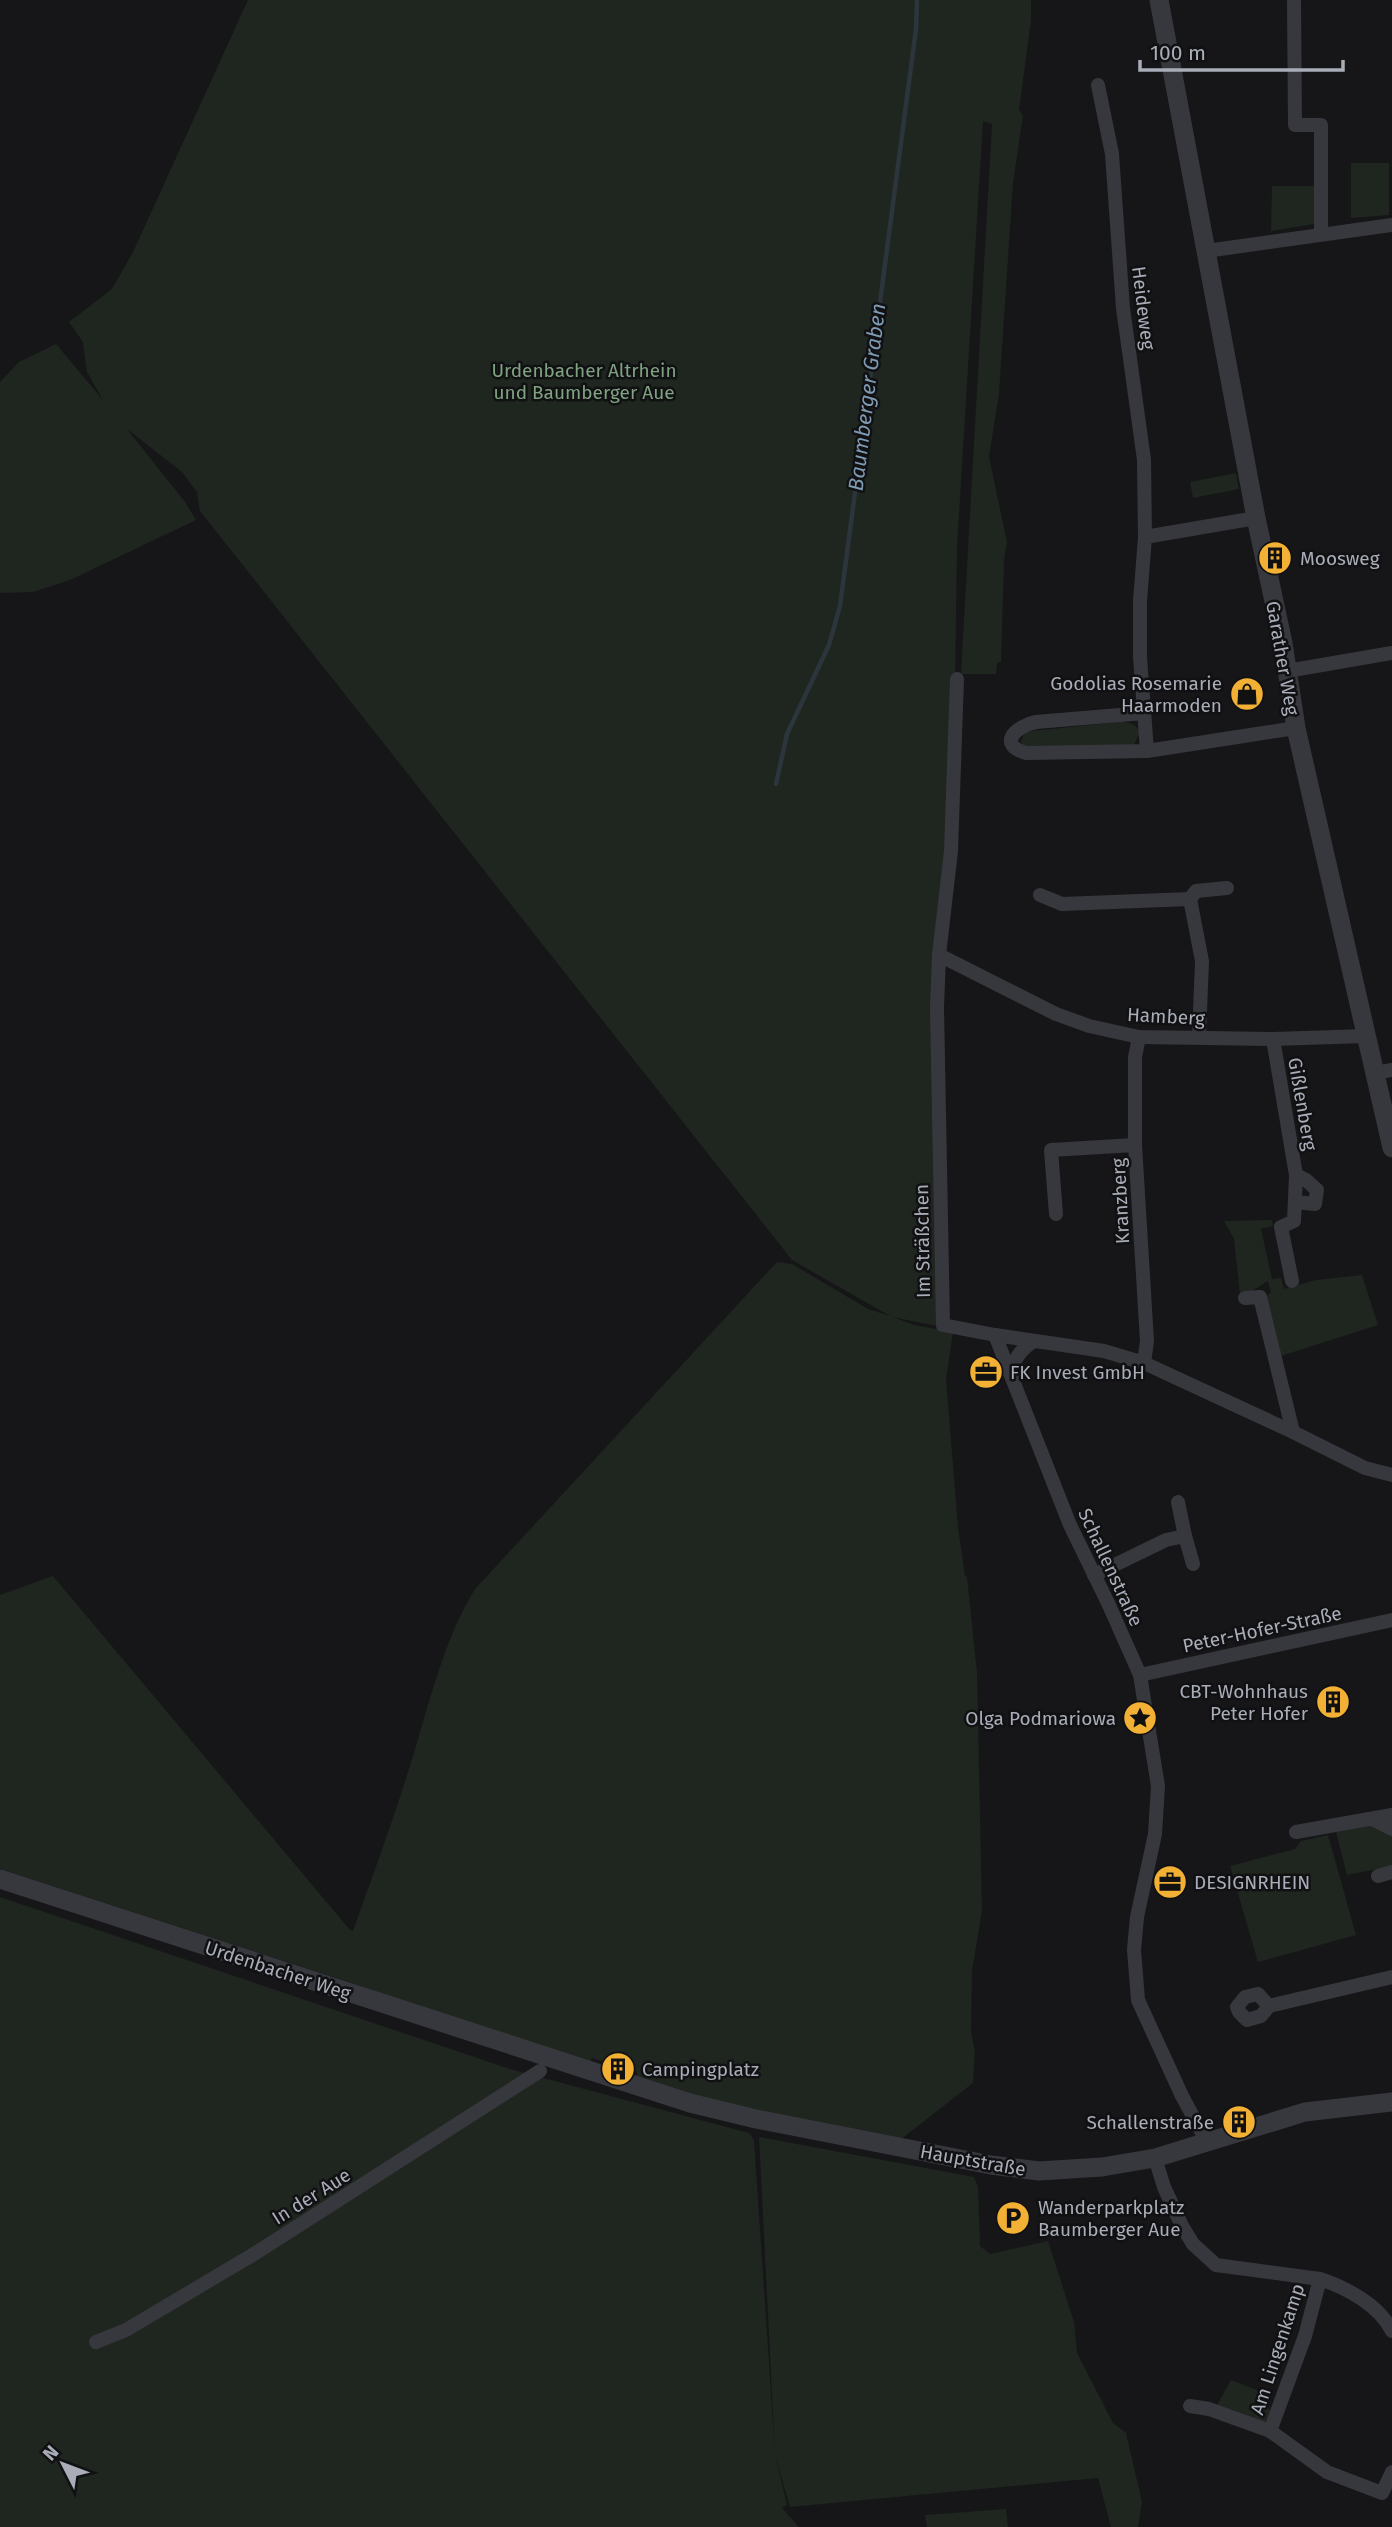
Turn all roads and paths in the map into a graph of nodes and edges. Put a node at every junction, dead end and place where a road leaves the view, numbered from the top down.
1 (1159, 0) edge
2 (1294, 0) edge
3 (1098, 85) dead end
4 (1392, 225) edge
5 (1321, 233) junction
6 (1206, 251) junction
7 (1256, 518) junction
8 (1145, 537) junction
9 (1392, 653) edge
10 (1287, 671) junction
11 (957, 679) dead end
12 (1144, 713) junction
13 (1296, 728) junction
14 (1147, 751) junction
15 (1227, 888) dead end
16 (1040, 895) dead end
17 (1190, 899) junction
18 (939, 955) junction
19 (1366, 1036) junction
20 (1139, 1037) junction
21 (1199, 1037) junction
22 (1273, 1039) junction
23 (1383, 1072) edge
24 (1135, 1145) junction
25 (1392, 1147) edge
26 (1296, 1175) junction
27 (1295, 1202) junction
28 (1056, 1214) dead end
29 (1292, 1281) dead end
30 (1245, 1298) dead end
31 (995, 1335) junction
32 (1034, 1341) junction
33 (1144, 1363) junction
34 (1010, 1373) junction
35 (1293, 1432) junction
36 (1392, 1475) edge
37 (1178, 1502) dead end
38 (1185, 1536) junction
39 (1193, 1564) dead end
40 (1094, 1575) junction
41 (1392, 1620) edge
42 (1140, 1675) junction
43 (1392, 1815) edge
44 (1373, 1819) junction
45 (1392, 1829) edge
46 (1296, 1832) dead end
47 (0, 1879) edge
48 (1392, 1977) edge
49 (1269, 2006) dead end
50 (548, 2066) junction
51 (1392, 2102) edge
52 (1207, 2142) junction
53 (1155, 2158) junction
54 (1320, 2278) junction
55 (1392, 2331) edge
56 (96, 2342) dead end
57 (1190, 2406) dead end
58 (1270, 2431) junction
59 (1392, 2472) edge

1 - 6 street, Garather Weg
2 - 5 street
3 - 8 street, Heideweg
4 - 5 street
5 - 6 street
6 - 7 street, Garather Weg
7 - 8 street
7 - 10 street, Garather Weg
8 - 12 street, Heideweg
9 - 10 street
10 - 13 street, Garather Weg
11 - 18 street, Im Sträßchen
12 - 14 street, Heideweg
12 - 14 street
13 - 14 street
13 - 19 street, Garather Weg
15 - 17 street
16 - 17 street
17 - 21 street
18 - 20 street, Hamberg
18 - 31 street, Im Sträßchen
19 - 22 street, Hamberg
19 - 23 street, Garather Weg
20 - 21 street, Hamberg
20 - 24 street, Kranzberg
21 - 22 street, Hamberg
22 - 26 street, Gißlenberg
23 - 25 street, Garather Weg
24 - 28 street
24 - 33 street, Kranzberg
26 - 27 street, Gißlenberg
26 - 27 street, Gißlenberg
27 - 29 street, Gißlenberg
30 - 35 street
31 - 32 street, Im Sträßchen
31 - 34 street, Schallenstraße
32 - 33 street, Im Sträßchen
32 - 34 street
33 - 35 street, Im Sträßchen
34 - 40 street, Schallenstraße
35 - 36 street, Im Sträßchen
37 - 38 street
38 - 39 street
38 - 40 street
40 - 42 street, Schallenstraße
41 - 42 street, Peter-Hofer-Straße
42 - 52 street, Schallenstraße
43 - 44 street
44 - 45 street
44 - 46 street
47 - 50 street, Urdenbacher Weg
48 - 49 street
50 - 53 street, Hauptstraße
50 - 56 street, In der Aue
51 - 52 street, Hauptstraße
52 - 53 street, Hauptstraße
53 - 54 street
54 - 55 street
54 - 58 street, Am Lingenkamp
57 - 58 street, Am Lingenkamp
58 - 59 street, Am Lingenkamp

